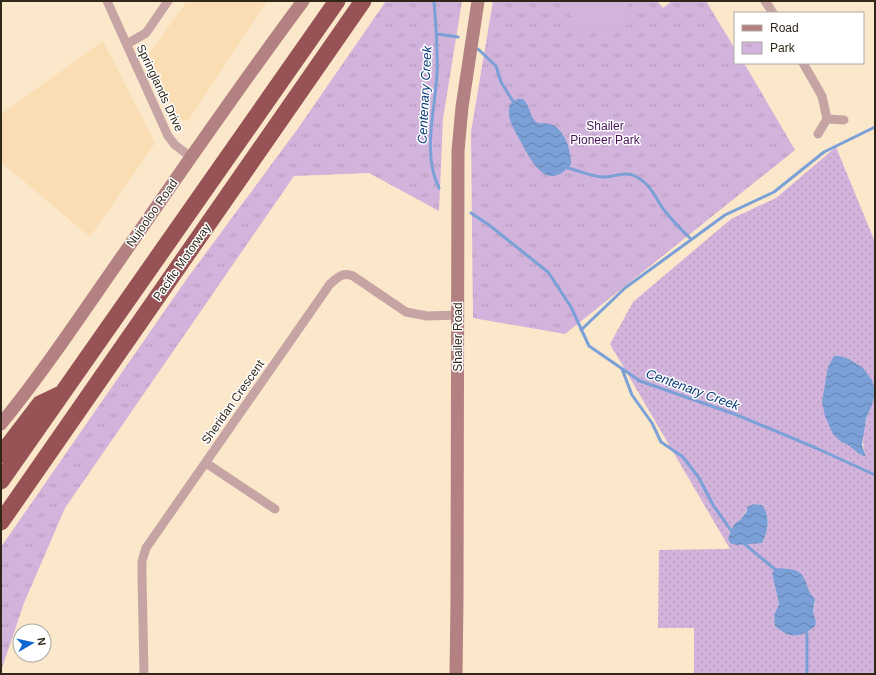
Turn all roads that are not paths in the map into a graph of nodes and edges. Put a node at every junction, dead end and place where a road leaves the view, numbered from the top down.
1 (106, 1) edge
2 (168, 1) edge
3 (303, 1) edge
4 (337, 1) edge
5 (363, 1) edge
6 (478, 1) edge
7 (765, 1) edge
8 (772, 12) edge
9 (127, 44) junction
10 (804, 64) edge
11 (827, 119) junction
12 (844, 120) dead end
13 (818, 134) dead end
14 (191, 157) junction
15 (458, 315) junction
16 (62, 393) junction
17 (1, 424) edge
18 (1, 455) edge
19 (206, 462) junction
20 (1, 481) edge
21 (275, 509) dead end
22 (1, 522) edge
23 (144, 674) edge
24 (456, 674) edge

1 - 9 street, Springlands Drive
2 - 9 street, Springlands Drive
3 - 14 street, Nujooloo Road
4 - 16 highway, Pacific Motorway
5 - 22 highway, Pacific Motorway
6 - 15 street, Shailer Road
7 - 8 street
9 - 14 street, Springlands Drive
10 - 11 street
11 - 12 street
11 - 13 street
14 - 17 street, Nujooloo Road
15 - 19 street, Sheridan Crescent
15 - 24 street, Shailer Road
16 - 18 highway
16 - 20 highway, Pacific Motorway
19 - 21 street
19 - 23 street, Sheridan Crescent

